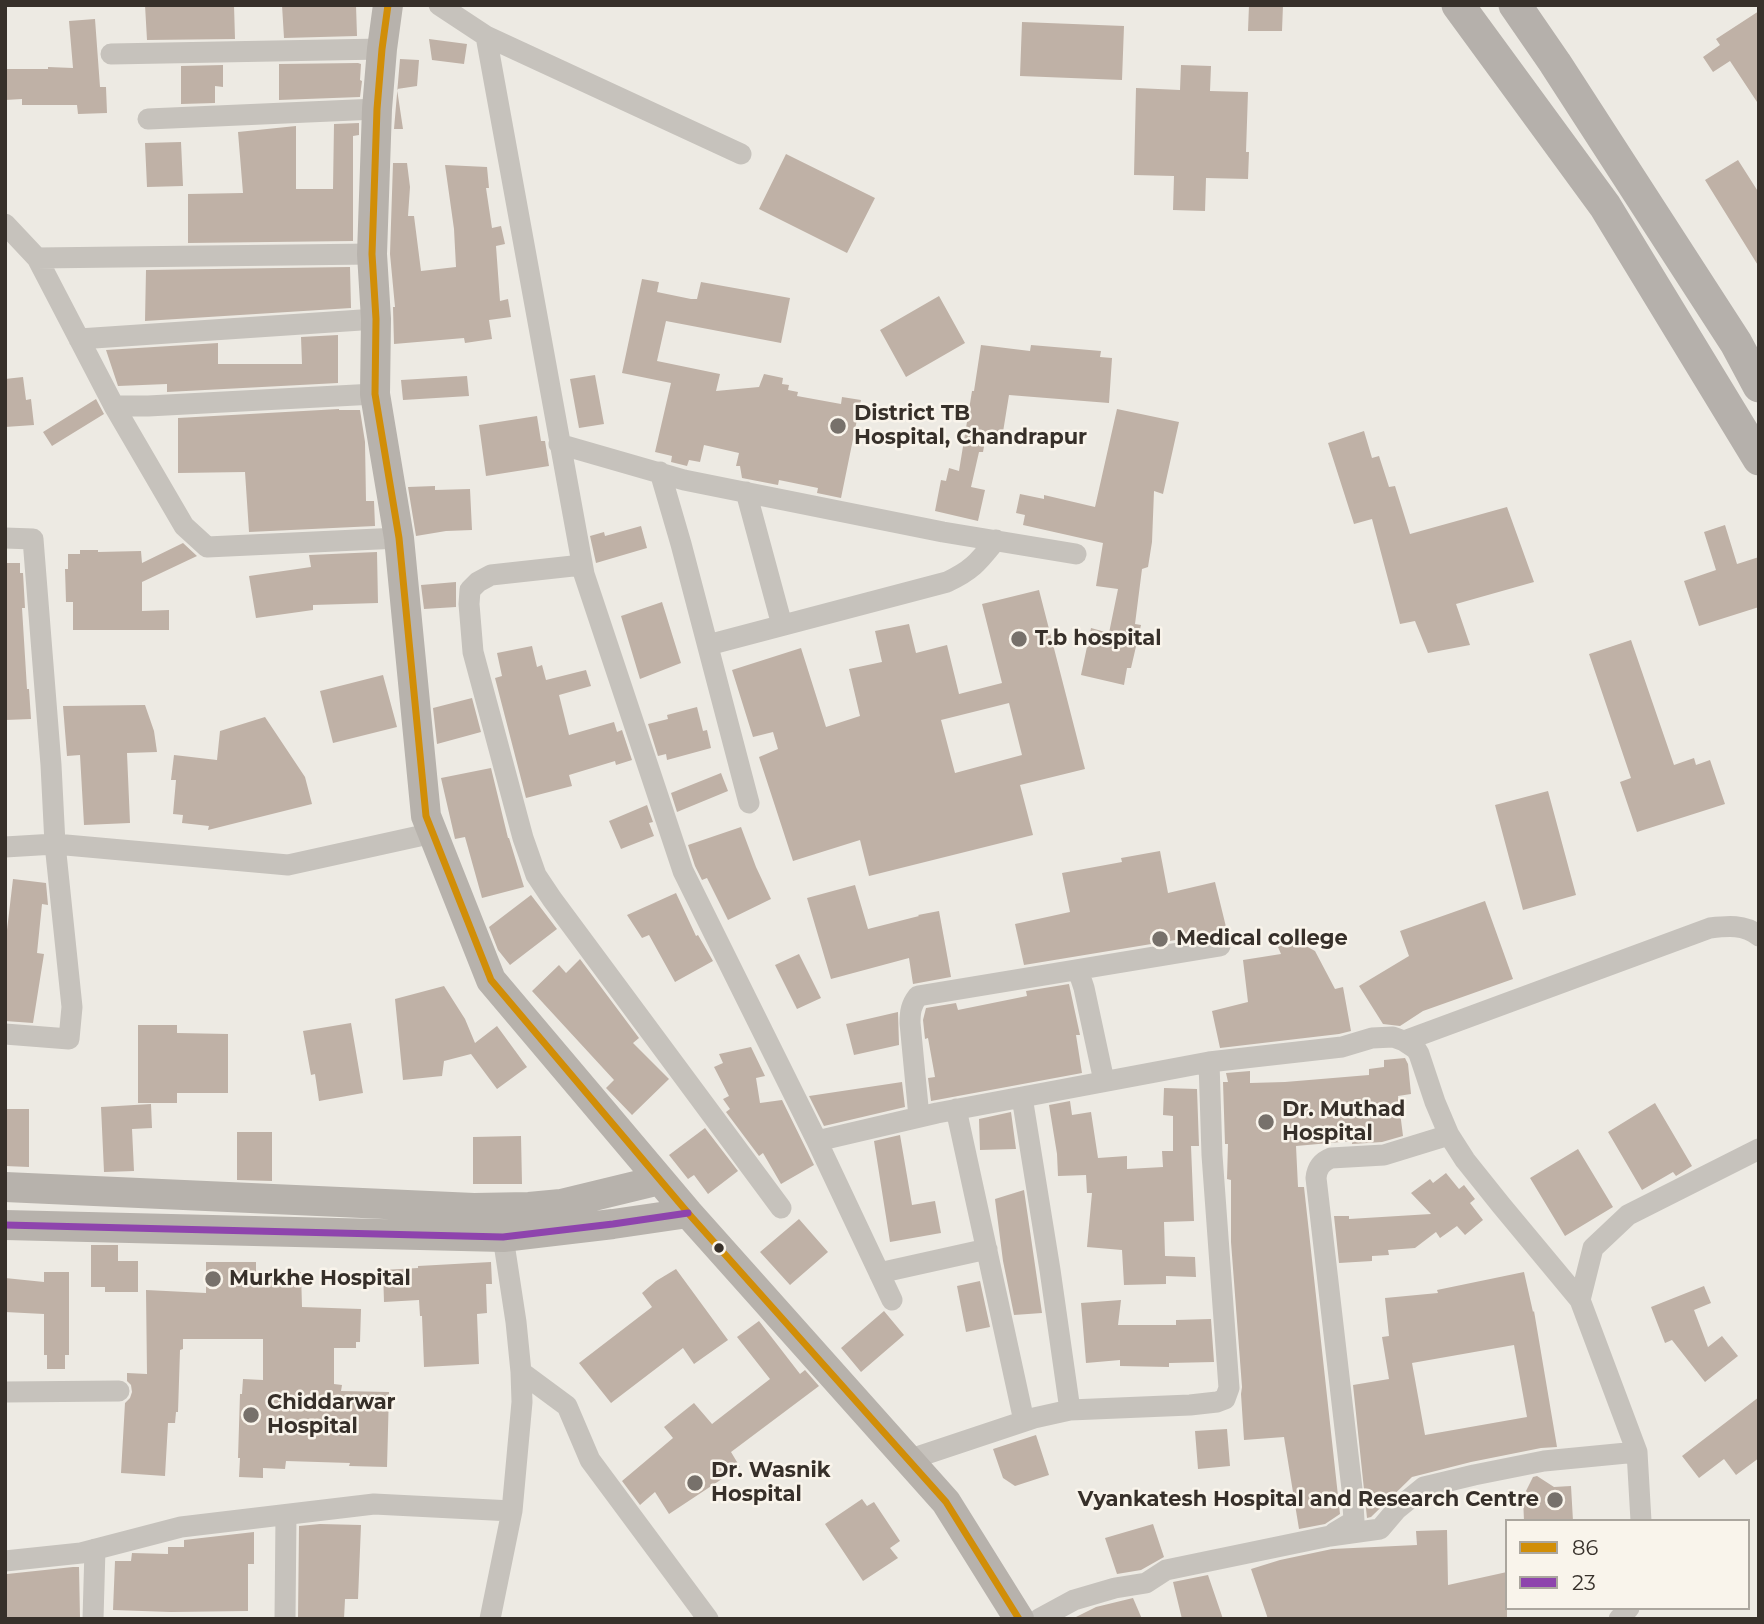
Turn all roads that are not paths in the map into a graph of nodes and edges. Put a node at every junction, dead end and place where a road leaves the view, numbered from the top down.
1 (388, 5) edge
2 (439, 5) edge
3 (1458, 5) edge
4 (1515, 5) edge
5 (486, 36) junction
6 (382, 49) junction
7 (111, 54) dead end
8 (377, 109) junction
9 (148, 119) dead end
10 (741, 154) dead end
11 (5, 224) edge
12 (372, 254) junction
13 (37, 258) junction
14 (376, 319) junction
15 (79, 339) junction
16 (1759, 386) edge
17 (375, 394) junction
18 (114, 406) junction
19 (559, 444) junction
20 (1759, 459) edge
21 (660, 472) junction
22 (746, 492) junction
23 (5, 538) edge
24 (399, 538) junction
25 (996, 540) junction
26 (1076, 554) dead end
27 (582, 565) junction
28 (782, 625) junction
29 (708, 645) junction
30 (749, 803) dead end
31 (433, 833) junction
32 (55, 844) junction
33 (5, 847) edge
34 (1759, 936) edge
35 (1220, 946) dead end
36 (1078, 970) junction
37 (5, 1034) edge
38 (1404, 1041) junction
39 (1209, 1062) junction
40 (1104, 1082) junction
41 (1022, 1097) junction
42 (956, 1109) junction
43 (919, 1117) junction
44 (1449, 1135) junction
45 (817, 1141) junction
46 (1759, 1149) edge
47 (660, 1180) junction
48 (5, 1187) edge
49 (494, 1208) junction
50 (781, 1208) dead end
51 (688, 1213) junction
52 (5, 1225) edge
53 (503, 1237) junction
54 (987, 1249) junction
55 (879, 1273) junction
56 (891, 1300) dead end
57 (1580, 1300) junction
58 (521, 1373) junction
59 (118, 1391) dead end
60 (5, 1392) edge
61 (1070, 1410) junction
62 (1024, 1422) junction
63 (1637, 1452) junction
64 (908, 1460) junction
65 (512, 1511) junction
66 (286, 1515) junction
67 (1641, 1519) edge
68 (1329, 1536) junction
69 (95, 1549) junction
70 (5, 1562) edge
71 (93, 1619) edge
72 (285, 1619) edge
73 (490, 1619) edge
74 (708, 1619) edge
75 (1019, 1619) edge
76 (1040, 1619) edge

1 - 6 main road
2 - 5 street
3 - 20 main road
4 - 16 main road
5 - 10 street
5 - 19 street
6 - 7 street
6 - 8 main road
8 - 9 street
8 - 12 main road
11 - 13 street
12 - 13 street
12 - 14 main road
13 - 15 street
14 - 15 street
14 - 17 main road
15 - 18 street
17 - 18 street
17 - 24 main road
18 - 24 street
19 - 21 street
19 - 27 street
21 - 22 street
21 - 29 street
22 - 25 street
22 - 28 street
23 - 32 street
24 - 31 main road
25 - 26 street
25 - 28 street
27 - 45 street
27 - 50 street
28 - 29 street
29 - 30 street
31 - 32 street
31 - 47 main road
32 - 33 street
32 - 37 street
34 - 38 street
35 - 36 street
36 - 40 street
36 - 43 street
38 - 39 street
38 - 44 street
39 - 40 street
39 - 61 street
40 - 41 street
41 - 42 street
41 - 61 street
42 - 43 street
42 - 54 street
43 - 45 street
44 - 57 street
44 - 68 street
45 - 55 street
46 - 57 street
47 - 49 main road
47 - 51 main road
48 - 49 main road
49 - 53 street
51 - 53 main road
51 - 64 main road
52 - 53 main road
53 - 58 street
54 - 55 street
54 - 62 street
55 - 56 street
57 - 63 street
58 - 65 street
58 - 74 street
59 - 60 street
61 - 62 street
62 - 64 street
63 - 67 street
63 - 68 street
64 - 75 main road
65 - 66 street
65 - 73 street
66 - 69 street
66 - 72 street
68 - 76 street
69 - 70 street
69 - 71 street

